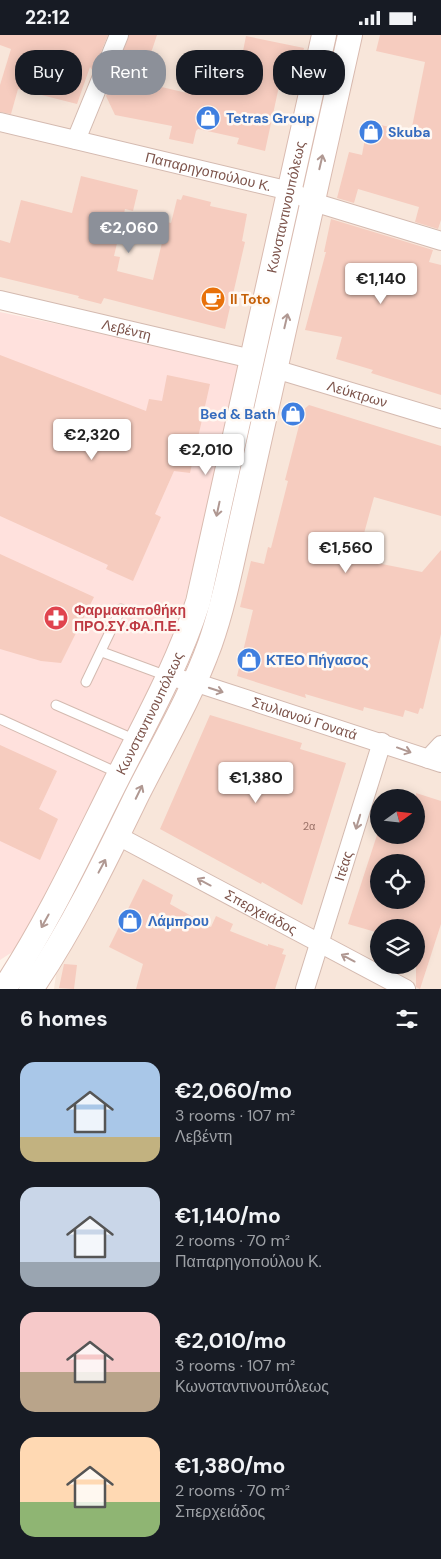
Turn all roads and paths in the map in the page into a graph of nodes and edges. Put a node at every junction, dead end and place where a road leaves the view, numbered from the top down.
1 (118, 35) edge
2 (324, 35) edge
3 (350, 35) edge
4 (0, 122) edge
5 (76, 140) junction
6 (290, 191) junction
7 (312, 202) junction
8 (441, 241) edge
9 (0, 301) edge
10 (252, 359) junction
11 (275, 369) junction
12 (441, 419) edge
13 (121, 609) dead end
14 (102, 651) junction
15 (169, 677) junction
16 (86, 682) dead end
17 (194, 682) junction
18 (56, 705) dead end
19 (0, 719) edge
20 (138, 741) junction
21 (382, 742) junction
22 (441, 745) edge
23 (434, 761) edge
24 (120, 774) junction
25 (118, 835) junction
26 (320, 943) junction
27 (26, 957) junction
28 (50, 960) junction
29 (0, 965) edge
30 (4, 989) edge
31 (31, 989) edge
32 (46, 989) edge
33 (305, 989) edge
34 (406, 989) edge

1 - 5 street
2 - 6 main road, Κωνσταντινουπόλεως
7 -> 3 main road, Κωνσταντινουπόλεως
4 - 5 street, Παπαρηγοπούλου Κ.
5 - 6 street, Παπαρηγοπούλου Κ.
6 - 7 street, Παπαρηγοπούλου Κ.
6 - 10 main road, Κωνσταντινουπόλεως
7 - 8 street, Παπαρηγοπούλου Κ.
11 -> 7 main road, Κωνσταντινουπόλεως
9 - 10 street, Λεβέντη
10 -> 15 main road, Κωνσταντινουπόλεως
11 - 12 street, Λεύκτρων
11 - 17 main road, Κωνσταντινουπόλεως
13 - 14 lane
14 - 15 lane
14 - 16 lane
15 - 17 street, Στυλιανού Γονατά
15 - 20 main road, Κωνσταντινουπόλεως
17 -> 21 street, Στυλιανού Γονατά
25 -> 17 main road, Κωνσταντινουπόλεως
18 - 20 lane
19 - 24 lane
20 - 24 main road, Κωνσταντινουπόλεως
21 -> 23 street, Στυλιανού Γονατά
21 -> 26 street, Ιτέας
22 - 23 street
24 -> 27 main road, Κωνσταντινουπόλεως
26 -> 25 street, Σπερχειάδος
28 -> 25 main road, Κωνσταντινουπόλεως
26 - 33 street, Ιτέας
34 -> 26 street, Σπερχειάδος
27 - 29 main road
27 - 30 main road, Κωνσταντινουπόλεως
28 - 31 main road, Κωνσταντινουπόλεως
28 - 32 main road

